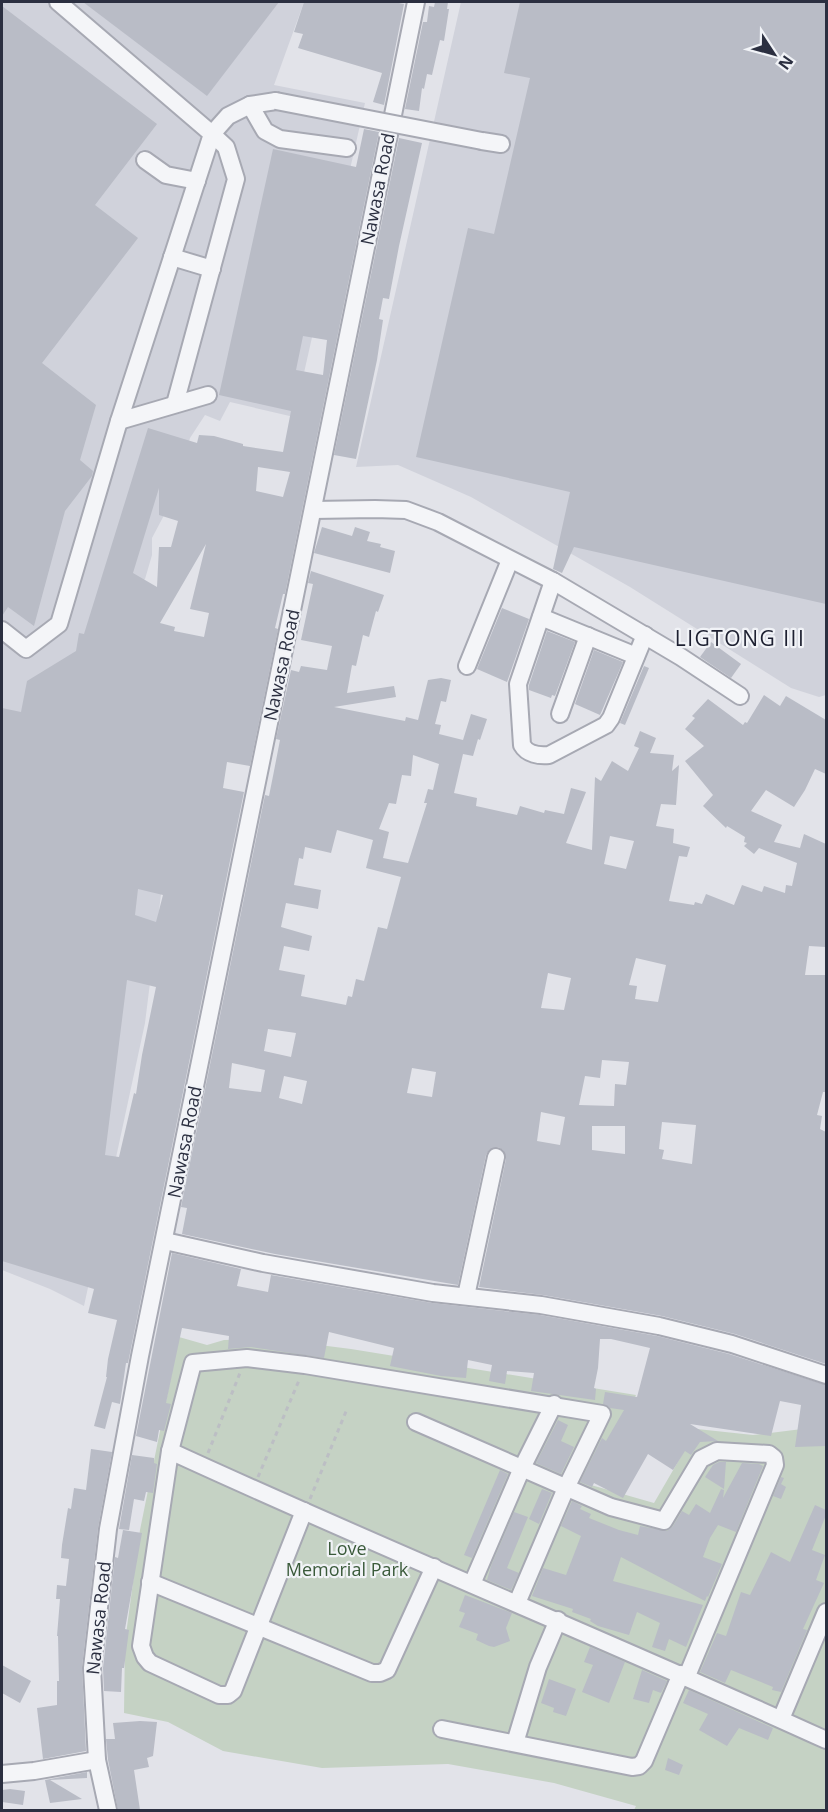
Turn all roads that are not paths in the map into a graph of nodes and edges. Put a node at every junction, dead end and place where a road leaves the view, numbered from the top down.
1 (58, 2) edge
2 (416, 2) edge
3 (250, 105) junction
4 (212, 134) junction
5 (501, 144) dead end
6 (347, 148) dead end
7 (145, 160) dead end
8 (197, 181) junction
9 (172, 257) junction
10 (212, 269) junction
11 (208, 394) dead end
12 (175, 404) junction
13 (120, 421) junction
14 (314, 510) junction
15 (510, 560) junction
16 (554, 580) junction
17 (541, 617) junction
18 (2, 630) edge
19 (645, 635) junction
20 (588, 636) junction
21 (636, 656) junction
22 (467, 666) dead end
23 (740, 696) dead end
24 (560, 714) dead end
25 (496, 1157) dead end
26 (165, 1240) junction
27 (466, 1296) junction
28 (826, 1375) edge
29 (554, 1404) junction
30 (416, 1422) dead end
31 (170, 1451) junction
32 (522, 1468) junction
33 (566, 1488) junction
34 (304, 1511) junction
35 (434, 1567) junction
36 (150, 1582) junction
37 (472, 1584) junction
38 (517, 1603) junction
39 (826, 1612) edge
40 (558, 1620) junction
41 (259, 1627) junction
42 (684, 1675) junction
43 (781, 1719) junction
44 (442, 1730) dead end
45 (826, 1740) edge
46 (515, 1743) junction
47 (97, 1760) junction
48 (2, 1774) edge
49 (108, 1810) edge

1 - 4 street
2 - 14 street, Nawasa Road
3 - 4 street
3 - 5 street, bridge
3 - 6 street
4 - 8 street
4 - 10 street
7 - 8 street
8 - 9 street
9 - 10 street
9 - 13 street
10 - 12 street
11 - 12 street
12 - 13 street
13 - 18 street
14 - 15 street
14 - 26 street, Nawasa Road
15 - 16 street
15 - 22 street
16 - 17 street
16 - 19 street
17 - 20 street
17 - 21 street
19 - 21 street
19 - 23 street
20 - 21 street
20 - 24 street
25 - 27 street
26 - 27 street
26 - 47 street, Nawasa Road
27 - 28 street
29 - 31 street
29 - 32 street
29 - 33 street
30 - 32 street
31 - 34 street
31 - 36 street
32 - 33 street
32 - 37 street
33 - 38 street
33 - 42 street
34 - 35 street
34 - 41 street
35 - 37 street
35 - 41 street
36 - 41 street
36 - 41 street
37 - 38 street
38 - 40 street
39 - 43 street
40 - 42 street
40 - 46 street
42 - 43 street
42 - 46 street
43 - 45 street
44 - 46 street
47 - 48 street
47 - 49 street, Nawasa Road

